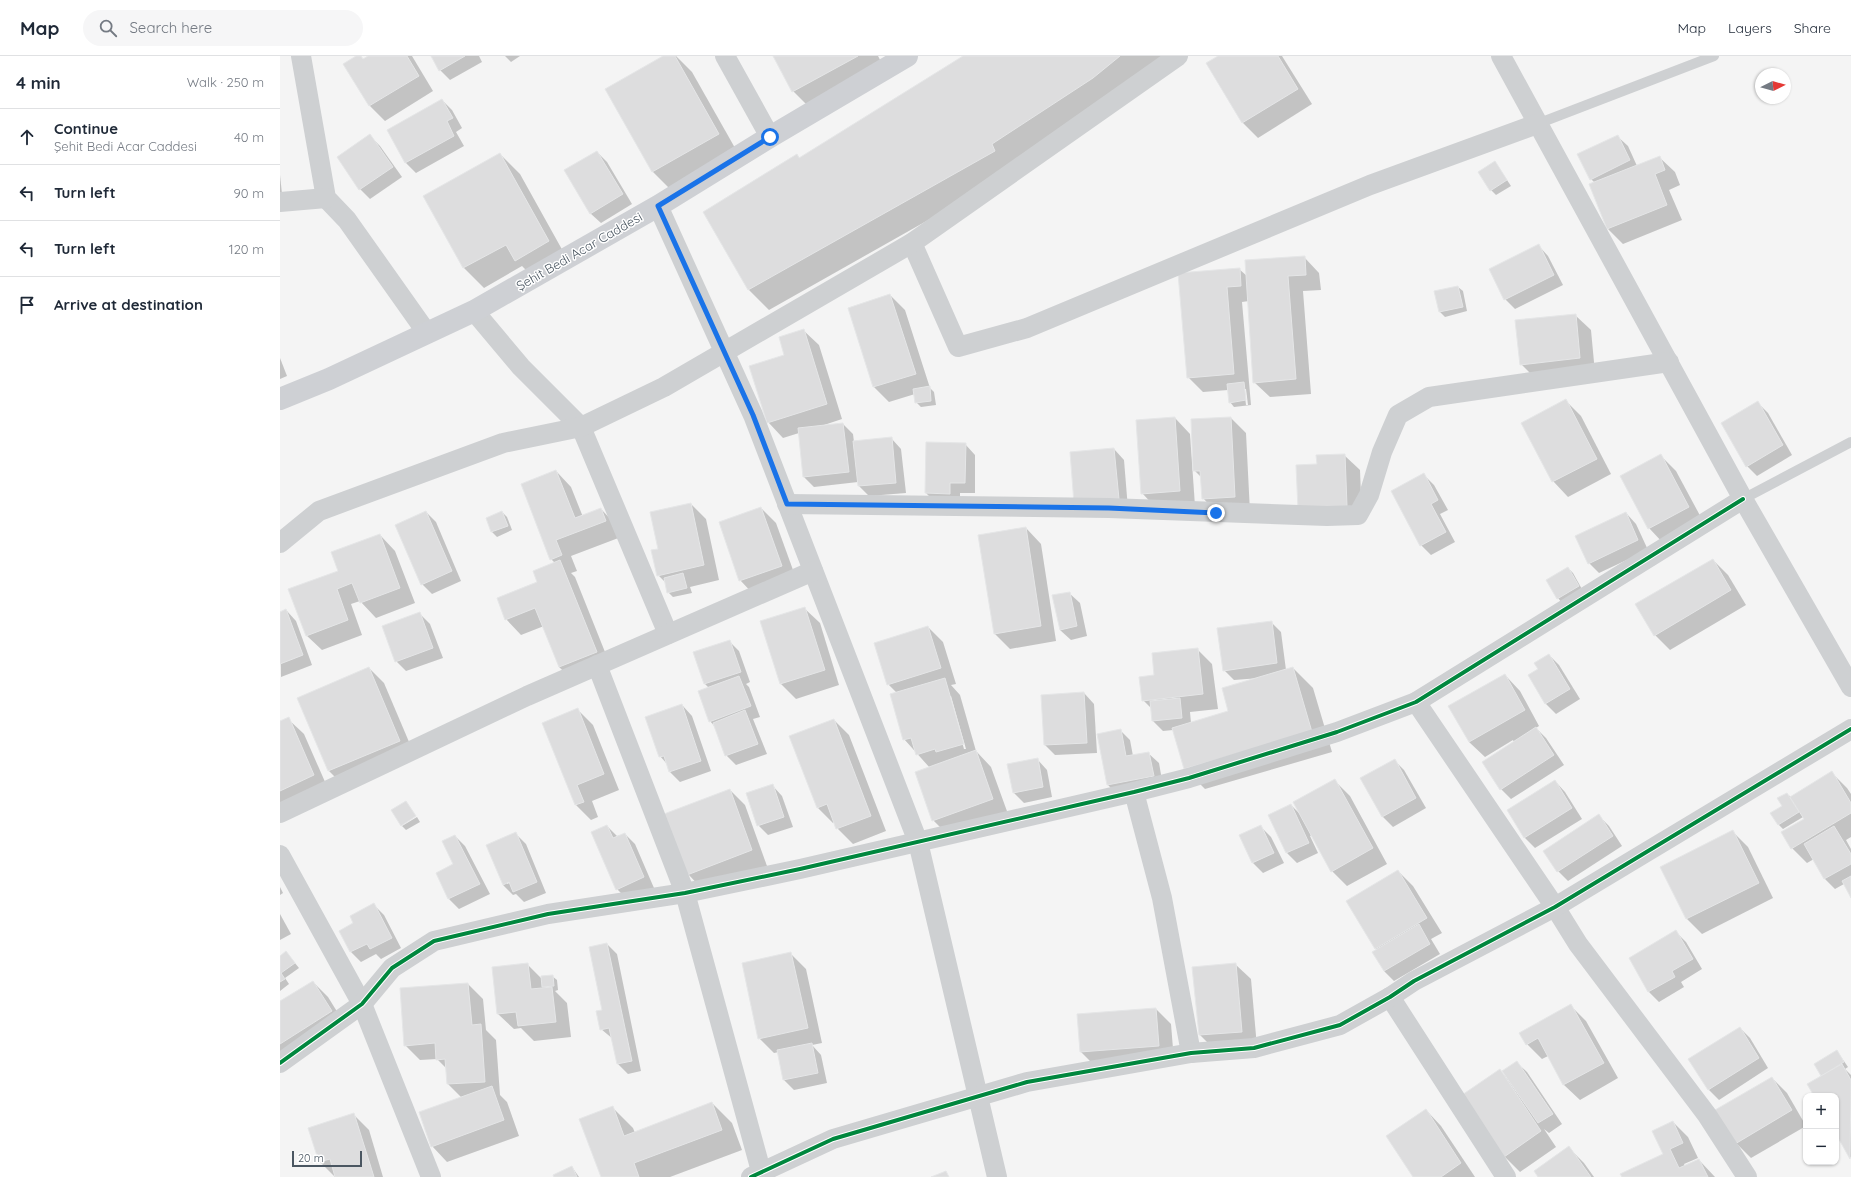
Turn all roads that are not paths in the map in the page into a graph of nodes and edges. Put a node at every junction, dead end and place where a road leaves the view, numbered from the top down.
1 (301, 56) edge
2 (725, 56) edge
3 (907, 56) edge
4 (1178, 56) edge
5 (1501, 56) edge
6 (1714, 56) edge
7 (1537, 124) junction
8 (770, 137) junction
9 (326, 198) junction
10 (280, 202) edge
11 (658, 206) junction
12 (912, 244) junction
13 (474, 311) junction
14 (427, 333) junction
15 (725, 351) junction
16 (1669, 362) junction
17 (280, 399) edge
18 (581, 427) junction
19 (1851, 442) edge
20 (1743, 499) junction
21 (787, 504) junction
22 (280, 544) edge
23 (813, 571) junction
24 (668, 634) junction
25 (597, 665) junction
26 (1851, 687) edge
27 (1416, 702) junction
28 (1851, 729) edge
29 (1134, 792) junction
30 (280, 814) edge
31 (918, 842) junction
32 (280, 855) edge
33 (685, 893) junction
34 (1554, 907) junction
35 (1390, 997) junction
36 (362, 1004) junction
37 (1191, 1053) junction
38 (280, 1062) edge
39 (979, 1096) junction
40 (756, 1174) edge
41 (431, 1177) edge
42 (997, 1177) edge
43 (1506, 1177) edge
44 (1747, 1177) edge

1 - 9 street
2 - 8 street
3 - 8 street, Şehit Bedi Acar Caddesi
4 - 12 street
5 - 7 street
6 - 7 lane
7 - 12 street
7 - 16 street
8 - 11 street, Şehit Bedi Acar Caddesi
9 - 10 street
9 - 14 street
11 - 13 street, Şehit Bedi Acar Caddesi
11 - 15 street
12 - 15 street
13 - 14 street, Şehit Bedi Acar Caddesi
13 - 18 street
14 - 17 street, Şehit Bedi Acar Caddesi
15 - 18 street
15 - 21 street
16 - 20 street
16 - 21 street
18 - 22 street
18 - 24 street
19 - 20 lane
20 - 26 street
20 - 27 street
21 - 23 street
23 - 24 street
23 - 31 street
24 - 25 street
25 - 30 street
25 - 33 street
27 - 29 street
27 - 34 street
28 - 34 street
29 - 31 street
29 - 37 street
31 - 33 street
31 - 39 street
32 - 36 street
33 - 36 street
33 - 40 street
34 - 35 street
34 - 44 street
35 - 37 street
35 - 43 street
36 - 38 street
36 - 41 street
37 - 39 street
39 - 40 street
39 - 42 street

